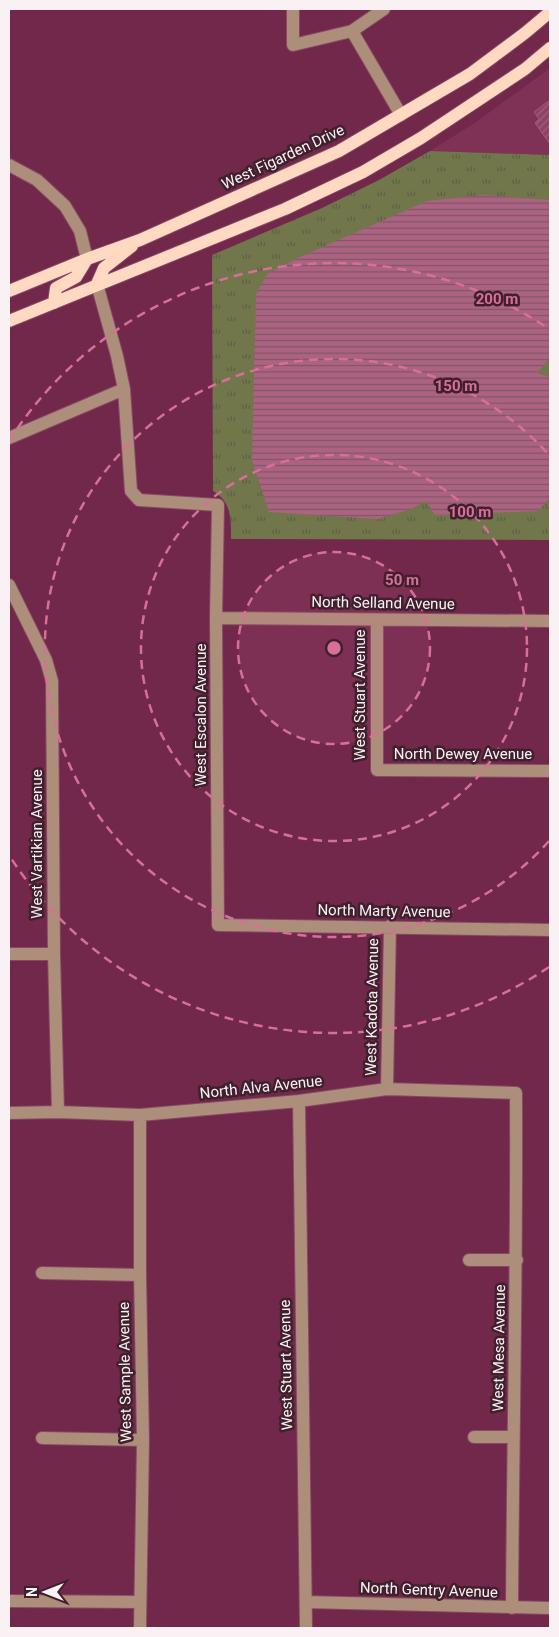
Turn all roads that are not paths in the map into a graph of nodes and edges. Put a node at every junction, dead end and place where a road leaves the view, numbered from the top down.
1 (293, 9) edge
2 (384, 9) edge
3 (550, 12) edge
4 (352, 32) junction
5 (550, 48) edge
6 (401, 115) junction
7 (9, 165) edge
8 (140, 240) junction
9 (87, 259) junction
10 (98, 284) junction
11 (9, 291) edge
12 (54, 303) junction
13 (9, 320) edge
14 (124, 389) junction
15 (9, 438) edge
16 (9, 585) edge
17 (13, 606) edge
18 (216, 618) junction
19 (376, 620) junction
20 (550, 621) edge
21 (376, 770) joint
22 (550, 771) edge
23 (218, 925) joint
24 (390, 926) junction
25 (550, 930) edge
26 (9, 954) edge
27 (54, 954) junction
28 (387, 1089) junction
29 (516, 1093) joint
30 (299, 1100) junction
31 (58, 1112) junction
32 (9, 1113) edge
33 (140, 1115) junction
34 (469, 1260) dead end
35 (517, 1260) junction
36 (42, 1273) dead end
37 (140, 1275) junction
38 (474, 1437) dead end
39 (513, 1437) junction
40 (42, 1438) dead end
41 (143, 1440) junction
42 (9, 1601) edge
43 (140, 1602) junction
44 (306, 1602) junction
45 (512, 1608) junction
46 (550, 1608) edge
47 (140, 1628) edge
48 (306, 1628) edge

1 - 4 street
2 - 4 street
3 - 6 main road, West Figarden Drive
4 - 6 street
5 - 10 main road
6 - 8 main road, West Figarden Drive
7 - 9 street
8 - 9 main road, West Figarden Drive
8 - 10 main road
9 - 11 main road, West Figarden Drive
9 - 12 main road
10 - 12 main road
10 - 14 street
12 - 13 main road
14 - 15 street
14 - 18 street, West Escalon Avenue
16 - 17 street, West Vartikian Avenue
17 - 27 street, West Vartikian Avenue
18 - 19 street, North Selland Avenue
18 - 23 street, West Escalon Avenue
19 - 20 street, North Selland Avenue
19 - 21 street, West Stuart Avenue
21 - 22 street, North Dewey Avenue
23 - 24 street, North Marty Avenue
24 - 25 street, North Marty Avenue
24 - 28 street, West Kadota Avenue
26 - 27 street
27 - 31 street, West Vartikian Avenue
28 - 29 street, North Alva Avenue
28 - 30 street, North Alva Avenue
29 - 35 street, West Mesa Avenue
30 - 33 street, North Alva Avenue
30 - 44 street, West Stuart Avenue
31 - 32 street, North Alva Avenue
31 - 33 street, North Alva Avenue
33 - 37 street, West Sample Avenue
34 - 35 street
35 - 39 street, West Mesa Avenue
36 - 37 street
37 - 41 street, West Sample Avenue
38 - 39 street
39 - 45 street, West Mesa Avenue
40 - 41 street
41 - 43 street, West Sample Avenue
42 - 43 street
43 - 47 street, West Sample Avenue
44 - 45 street, North Gentry Avenue
44 - 48 street, West Stuart Avenue
45 - 46 street, North Gentry Avenue

